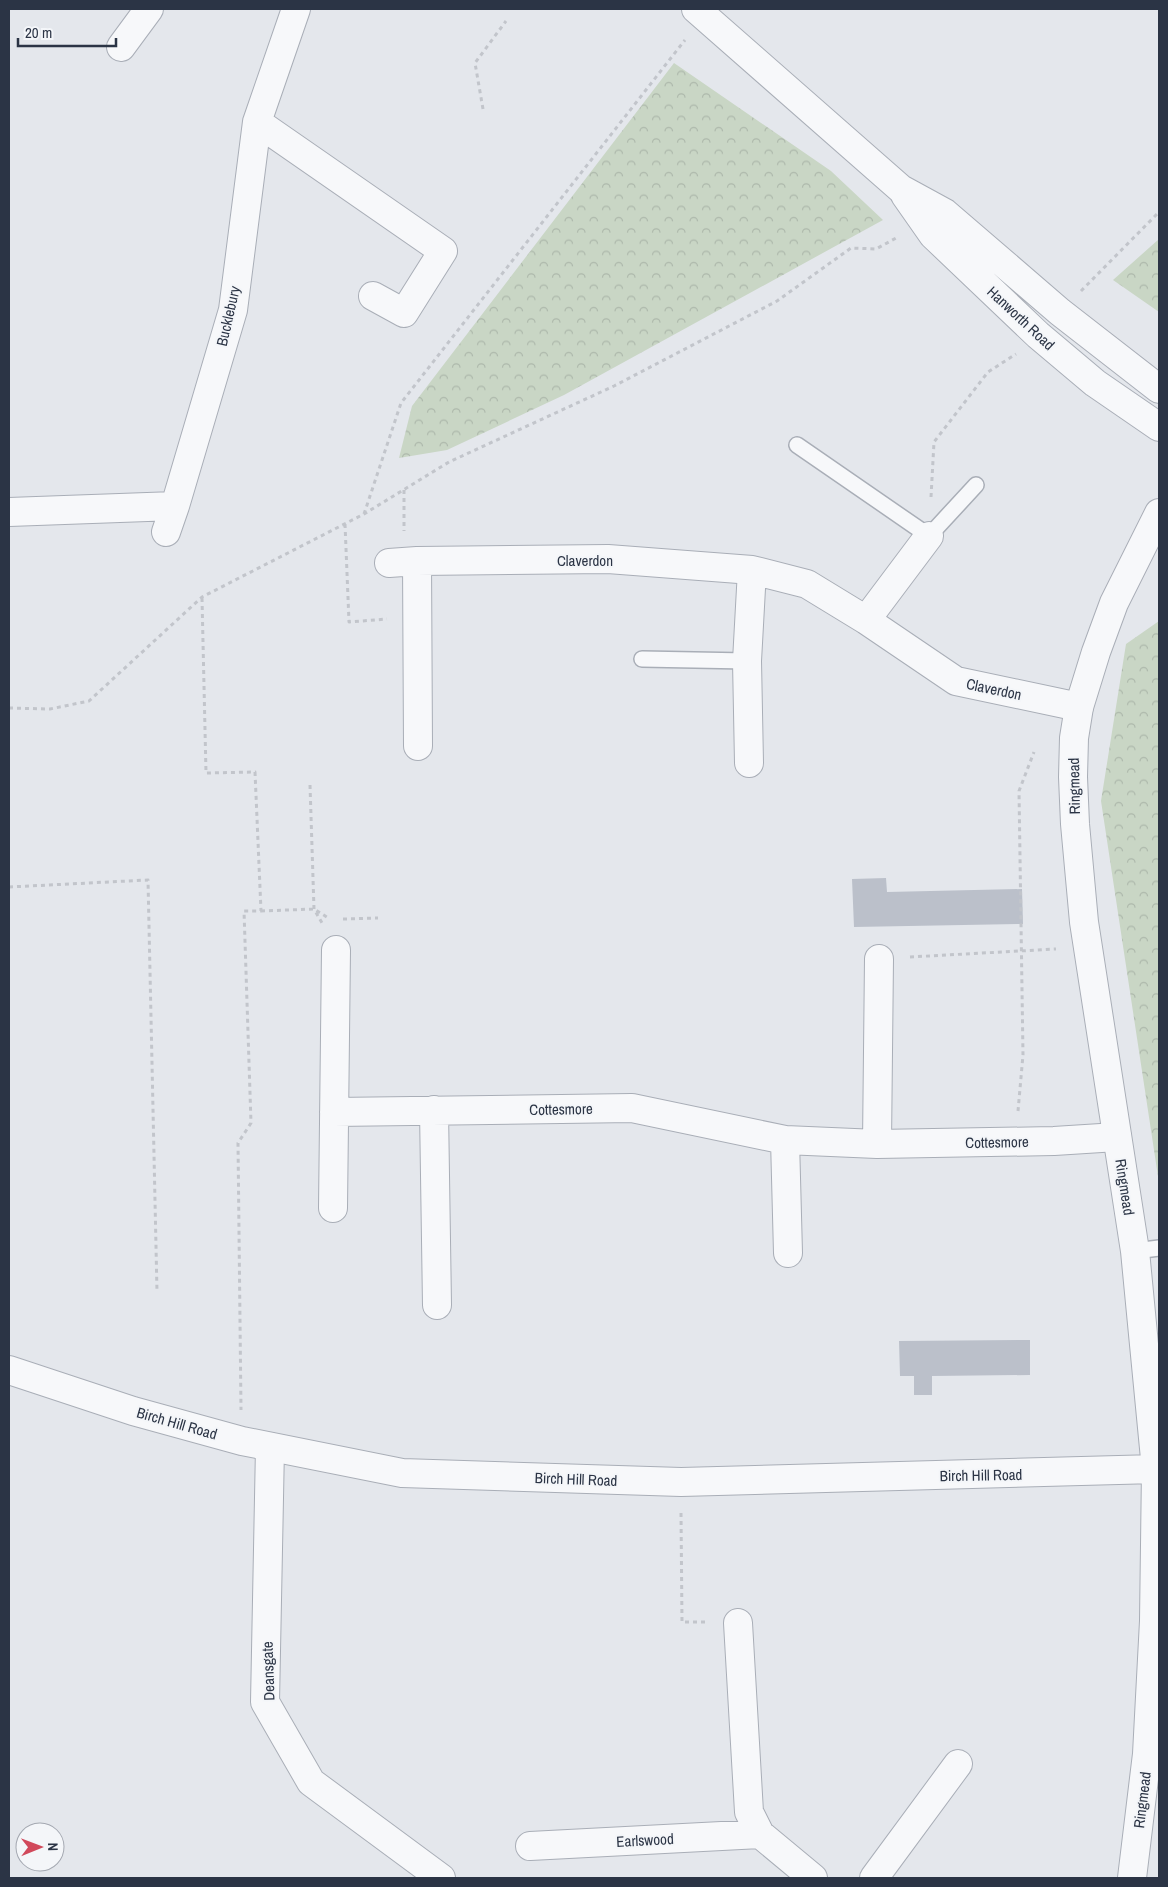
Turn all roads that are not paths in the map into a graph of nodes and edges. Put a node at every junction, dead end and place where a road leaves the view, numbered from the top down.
1 (149, 9) edge
2 (296, 9) edge
3 (696, 9) edge
4 (122, 48) dead end
5 (257, 122) junction
6 (901, 189) junction
7 (373, 296) dead end
8 (1159, 389) edge
9 (1159, 427) edge
10 (797, 445) dead end
11 (976, 485) dead end
12 (175, 506) junction
13 (9, 512) edge
14 (1158, 518) edge
15 (166, 532) dead end
16 (929, 536) junction
17 (752, 570) junction
18 (866, 620) junction
19 (642, 659) dead end
20 (747, 661) junction
21 (1080, 707) junction
22 (418, 746) dead end
23 (750, 763) dead end
24 (336, 950) road end
25 (879, 959) road end
26 (434, 1110) junction
27 (334, 1112) junction
28 (1117, 1137) junction
29 (785, 1140) junction
30 (876, 1144) junction
31 (333, 1208) dead end
32 (1147, 1250) edge
33 (788, 1253) dead end
34 (437, 1305) dead end
35 (9, 1370) edge
36 (270, 1447) junction
37 (1156, 1469) junction
38 (738, 1623) road end
39 (958, 1764) dead end
40 (760, 1834) junction
41 (530, 1846) dead end
42 (441, 1878) edge
43 (813, 1878) edge
44 (874, 1878) edge
45 (1132, 1878) edge

1 - 4 street
2 - 5 street, Bucklebury
3 - 6 street, Hanworth Road
5 - 7 street
5 - 12 street, Bucklebury
6 - 8 street, Hanworth Road
6 - 9 street, Hanworth Road
10 - 16 lane
11 - 16 lane
12 - 13 street
12 - 15 street, Bucklebury
14 - 21 street, Ringmead
16 - 18 street
17 - 18 street, Claverdon
17 - 20 street
17 - 22 street, Claverdon
18 - 21 street, Claverdon
19 - 20 lane
20 - 23 street
21 - 28 street, Ringmead
24 - 27 street
25 - 30 street
26 - 27 street, Cottesmore
26 - 29 street, Cottesmore
26 - 34 street
27 - 31 street
28 - 30 street, Cottesmore
28 - 32 street, Ringmead
29 - 30 street, Cottesmore
29 - 33 street
32 - 37 street, Ringmead
35 - 36 street, Birch Hill Road
36 - 37 street, Birch Hill Road
36 - 42 street, Deansgate
37 - 45 street, Ringmead
38 - 40 street
39 - 44 street
40 - 41 street, Earlswood
40 - 43 street

